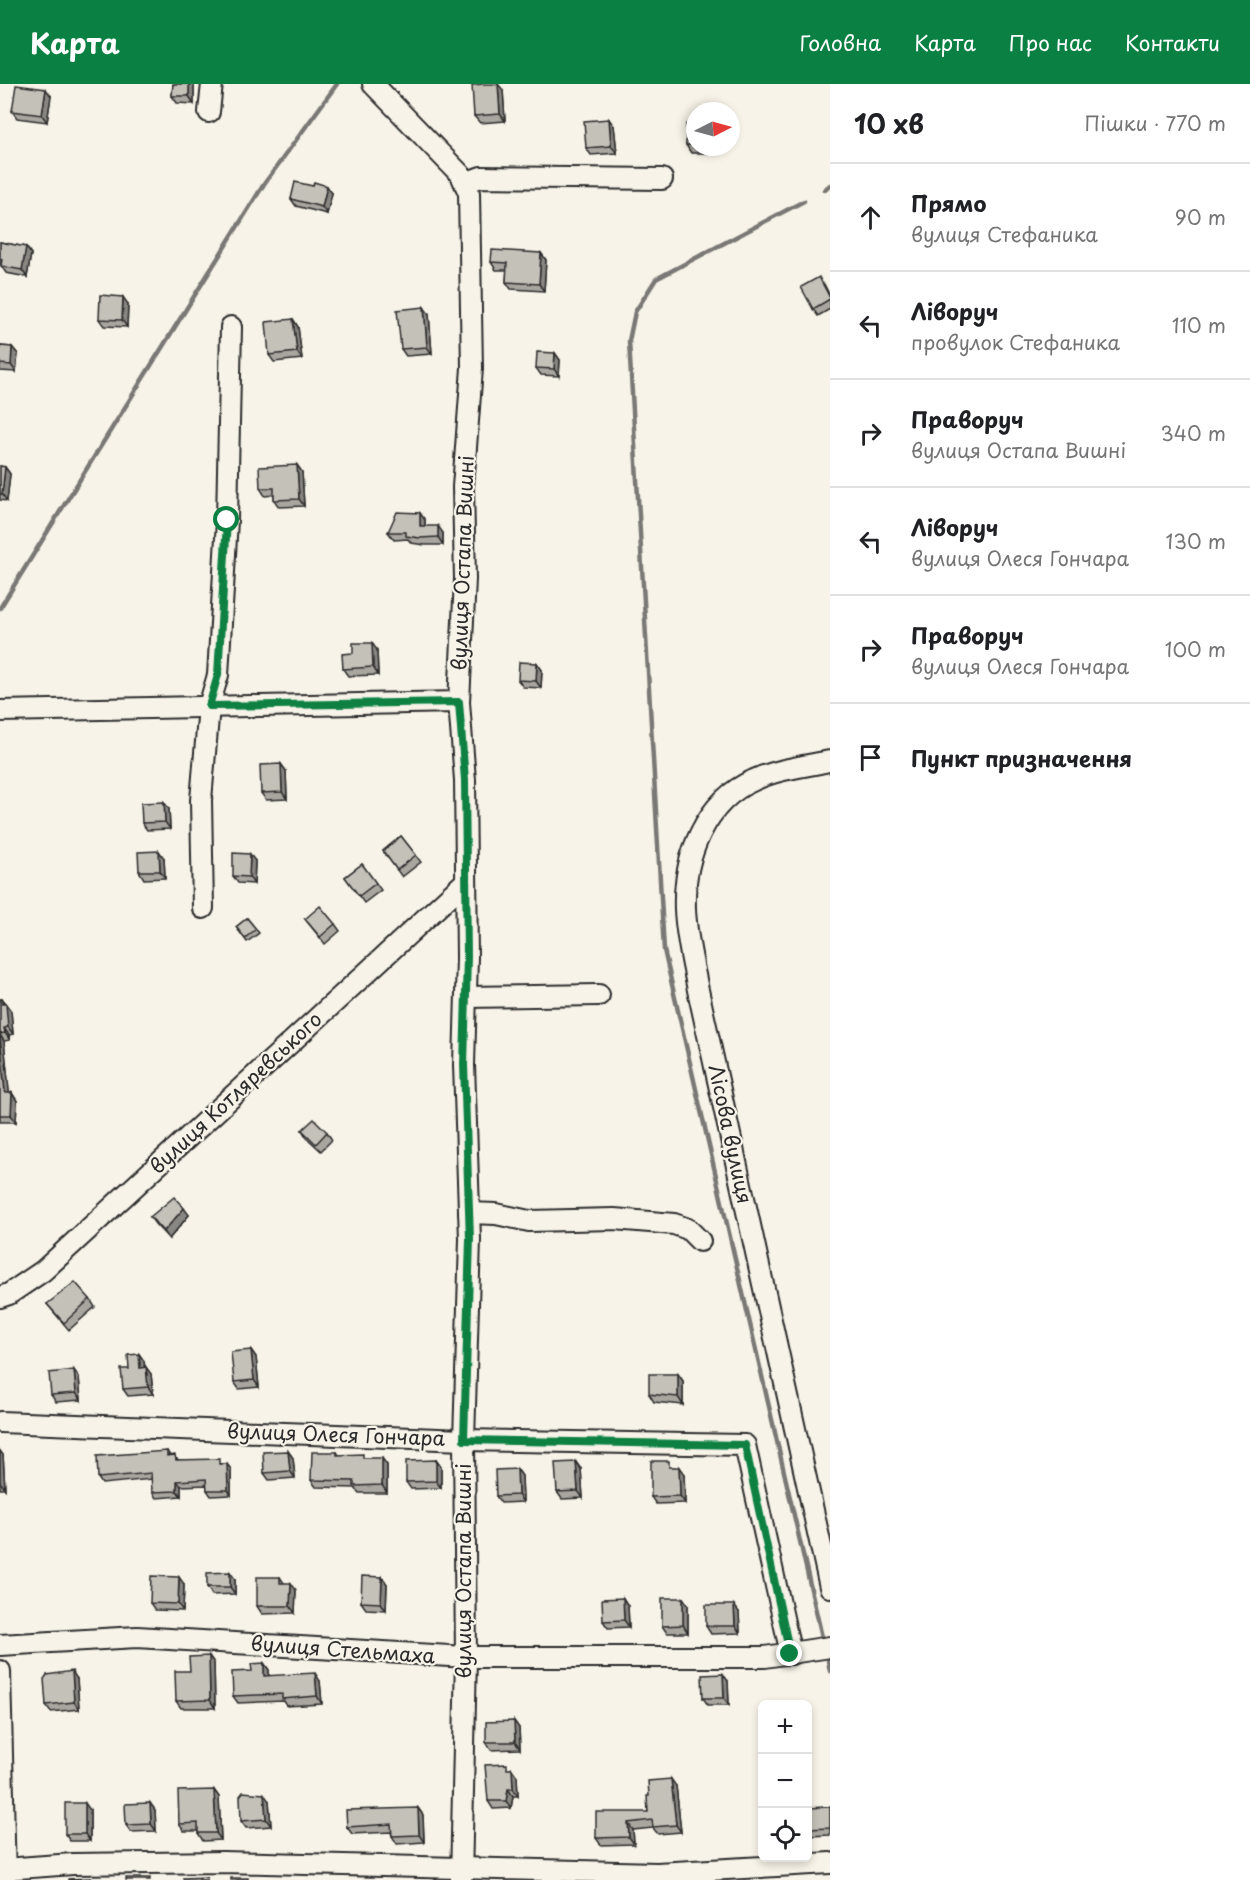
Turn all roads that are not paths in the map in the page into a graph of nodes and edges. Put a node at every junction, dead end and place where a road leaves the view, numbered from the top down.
1 (212, 84) edge
2 (373, 84) edge
3 (209, 112) dead end
4 (662, 179) dead end
5 (465, 183) junction
6 (231, 327) dead end
7 (459, 702) junction
8 (209, 706) junction
9 (0, 711) edge
10 (830, 761) edge
11 (466, 881) junction
12 (203, 908) dead end
13 (599, 995) dead end
14 (466, 997) junction
15 (469, 1214) junction
16 (700, 1241) dead end
17 (0, 1297) edge
18 (0, 1422) edge
19 (464, 1440) junction
20 (830, 1587) edge
21 (0, 1645) edge
22 (830, 1647) edge
23 (790, 1654) junction
24 (466, 1657) junction
25 (0, 1672) edge
26 (830, 1863) edge
27 (4, 1874) edge
28 (462, 1875) edge

1 - 3 street
2 - 5 street
4 - 5 street
5 - 7 street, вулиця Остапа Вишні
6 - 8 street
7 - 8 street
7 - 11 street, вулиця Остапа Вишні
8 - 9 street
8 - 12 street
10 - 20 street, Лісова вулиця
11 - 14 street, вулиця Остапа Вишні
11 - 17 street, вулиця Котляревського
13 - 14 street
14 - 15 street, вулиця Остапа Вишні
15 - 16 street
15 - 19 street, вулиця Остапа Вишні
18 - 19 street, вулиця Олеся Гончара
19 - 23 street, вулиця Олеся Гончара
19 - 24 street, вулиця Остапа Вишні
21 - 24 street, вулиця Стельмаха
22 - 23 street, вулиця Стельмаха
23 - 24 street, вулиця Стельмаха
24 - 28 street, вулиця Остапа Вишні
25 - 27 street
26 - 28 street
27 - 28 street

